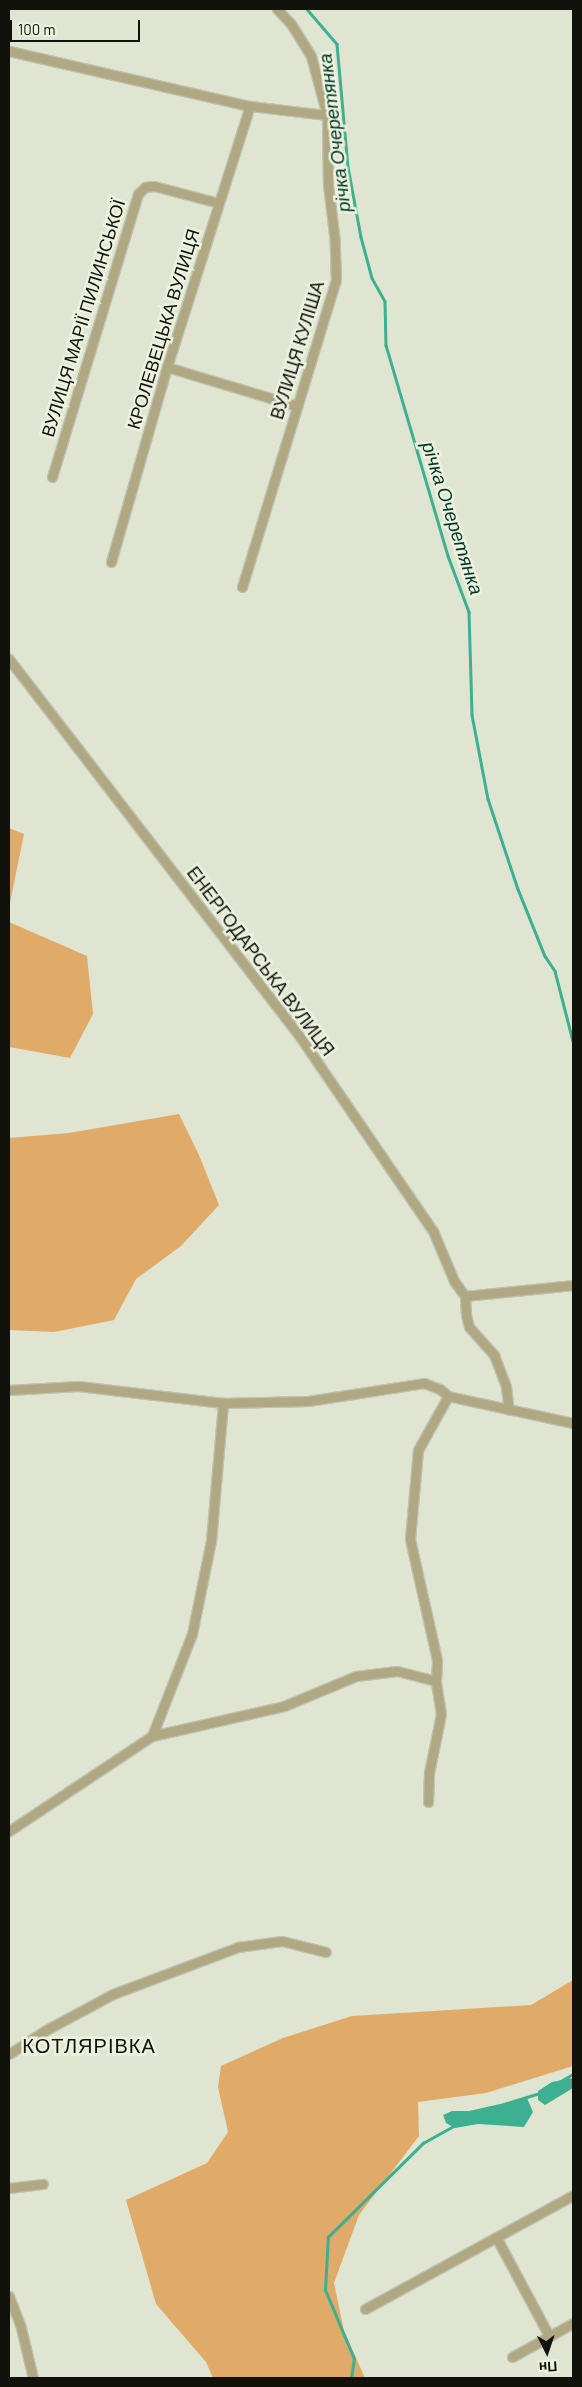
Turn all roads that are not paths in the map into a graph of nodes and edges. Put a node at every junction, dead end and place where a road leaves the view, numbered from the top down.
1 (277, 9) edge
2 (9, 51) edge
3 (250, 106) junction
4 (327, 114) junction
5 (219, 203) junction
6 (167, 367) junction
7 (298, 406) junction
8 (52, 478) dead end
9 (111, 562) dead end
10 (242, 587) dead end
11 (9, 661) edge
12 (573, 1284) edge
13 (465, 1296) junction
14 (9, 1390) edge
15 (448, 1396) junction
16 (223, 1403) junction
17 (509, 1410) junction
18 (573, 1423) edge
19 (436, 1681) junction
20 (152, 1736) junction
21 (428, 1802) dead end
22 (9, 1831) edge
23 (326, 1952) dead end
24 (9, 2054) edge
25 (43, 2184) dead end
26 (9, 2188) edge
27 (573, 2195) edge
28 (496, 2238) junction
29 (9, 2296) edge
30 (366, 2309) dead end
31 (573, 2323) edge
32 (549, 2336) junction
33 (512, 2357) dead end
34 (34, 2378) edge

1 - 4 street, ВУЛИЦЯ КУЛІША
2 - 3 street
3 - 4 street
3 - 5 street, КРОЛЕВЕЦЬКА ВУЛИЦЯ
4 - 7 street, ВУЛИЦЯ КУЛІША
5 - 6 street, КРОЛЕВЕЦЬКА ВУЛИЦЯ
5 - 8 street, ВУЛИЦЯ МАРІЇ ПИЛИНСЬКОЇ
6 - 7 street
6 - 9 street, КРОЛЕВЕЦЬКА ВУЛИЦЯ
7 - 10 street, ВУЛИЦЯ КУЛІША
11 - 13 street, ЕНЕРГОДАРСЬКА ВУЛИЦЯ
12 - 13 street
13 - 17 street, ЕНЕРГОДАРСЬКА ВУЛИЦЯ
14 - 16 street
15 - 16 street
15 - 17 street
15 - 19 street
16 - 20 street
17 - 18 street
19 - 20 street
19 - 21 street
20 - 22 street
23 - 24 street
25 - 26 street
27 - 28 street
28 - 30 street
28 - 32 street
29 - 34 street
31 - 32 street
32 - 33 street

